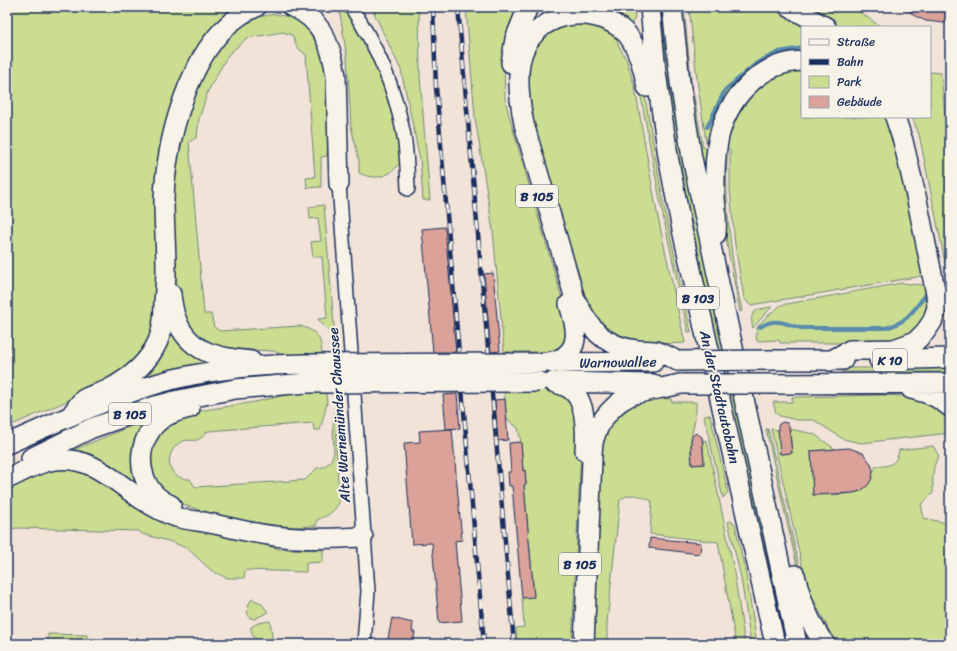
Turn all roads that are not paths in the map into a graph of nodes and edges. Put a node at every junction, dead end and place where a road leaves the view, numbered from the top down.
1 (256, 7) edge
2 (292, 7) edge
3 (351, 7) edge
4 (528, 7) edge
5 (650, 7) edge
6 (672, 7) edge
7 (789, 7) edge
8 (824, 26) edge
9 (801, 60) edge
10 (895, 118) edge
11 (905, 118) edge
12 (668, 156) junction
13 (339, 184) joint
14 (408, 189) dead end
15 (714, 260) junction
16 (166, 270) junction
17 (950, 303) edge
18 (950, 358) edge
19 (678, 361) junction
20 (830, 361) junction
21 (539, 363) junction
22 (286, 364) junction
23 (546, 382) junction
24 (950, 383) edge
25 (681, 384) junction
26 (890, 384) junction
27 (262, 386) junction
28 (950, 407) edge
29 (71, 415) junction
30 (7, 444) edge
31 (7, 470) edge
32 (7, 479) edge
33 (770, 516) junction
34 (208, 522) junction
35 (363, 537) junction
36 (765, 597) junction
37 (364, 644) edge
38 (577, 644) edge
39 (584, 644) edge
40 (763, 644) edge
41 (775, 644) edge
42 (797, 644) edge
43 (824, 644) edge

1 - 16 highway
2 - 13 highway
3 - 14 street
4 - 21 highway, B 105
5 - 12 highway, An der Stadtautobahn / B 103
6 - 15 highway, An der Stadtautobahn / B 103
7 - 8 highway
9 - 15 highway, B 103
10 - 20 highway
11 - 17 highway
12 - 19 highway
12 - 36 highway, An der Stadtautobahn / B 103
13 - 35 street, Alte Warnemünder Chaussee
15 - 33 highway, An der Stadtautobahn / B 103
16 - 22 highway
16 - 29 highway
18 - 20 highway, Warnowallee / K 10
19 - 20 highway, Warnowallee, bridge
19 - 21 highway, Warnowallee
21 - 22 highway, Warnowallee / B 105, bridge
22 - 29 highway, B 105
23 - 25 highway, Warnowallee / B 105
23 - 27 highway, Warnowallee / B 105, bridge
23 - 38 highway, B 105
24 - 26 highway, Warnowallee / K 10
25 - 26 highway, Warnowallee / B 105, bridge
25 - 39 highway
26 - 28 highway, B 105
27 - 31 highway, B 105
27 - 34 highway
29 - 30 highway, B 105
32 - 34 highway
33 - 42 highway, An der Stadtautobahn / B 103
33 - 43 highway
34 - 35 highway
35 - 37 street, Alte Warnemünder Chaussee
36 - 40 highway
36 - 41 highway, An der Stadtautobahn / B 103

